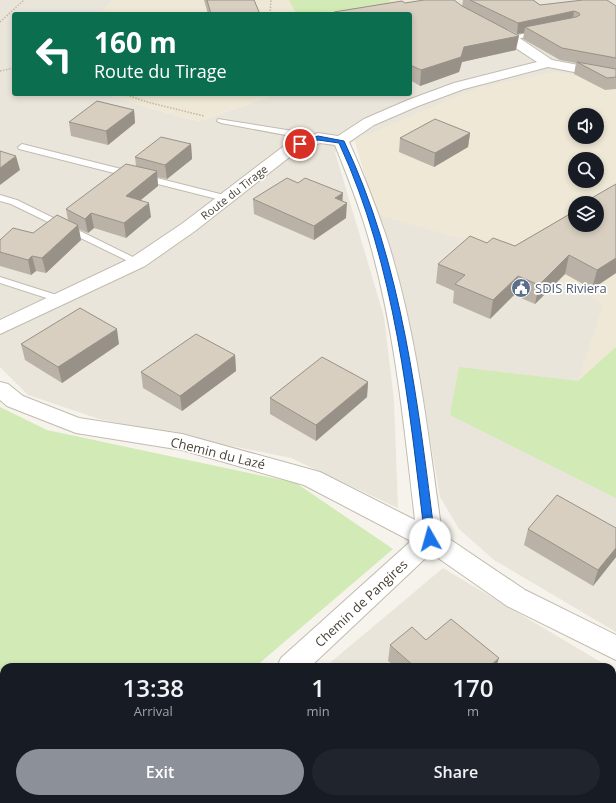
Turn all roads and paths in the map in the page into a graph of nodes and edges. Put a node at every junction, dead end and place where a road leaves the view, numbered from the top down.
1 (24, 0) edge
2 (270, 0) edge
3 (444, 0) edge
4 (270, 12) edge
5 (0, 22) edge
6 (549, 30) edge
7 (510, 38) junction
8 (548, 63) junction
9 (12, 68) edge
10 (0, 71) edge
11 (616, 76) edge
12 (130, 96) edge
13 (221, 121) joint
14 (318, 138) junction
15 (341, 141) junction
16 (22, 147) dead end
17 (0, 198) edge
18 (225, 198) junction
19 (138, 262) junction
20 (0, 280) edge
21 (62, 300) junction
22 (0, 328) edge
23 (0, 389) edge
24 (430, 539) junction
25 (616, 648) edge
26 (295, 663) edge

1 - 5 path
2 - 4 path
3 - 7 street
6 - 7 lane
7 - 8 street
8 - 11 street
8 - 15 street
9 - 10 path
12 - 13 path
13 - 14 lane
14 - 15 street, Route du Tirage
14 - 18 street, Route du Tirage
15 - 24 street
16 - 18 lane
17 - 19 lane
18 - 19 street, Route du Tirage
19 - 21 street, Route du Tirage
20 - 21 lane
21 - 22 street, Route du Tirage
23 - 24 street, Chemin du Lazé
24 - 25 street, Chemin du Lazé
24 - 26 street, Chemin de Pangires

